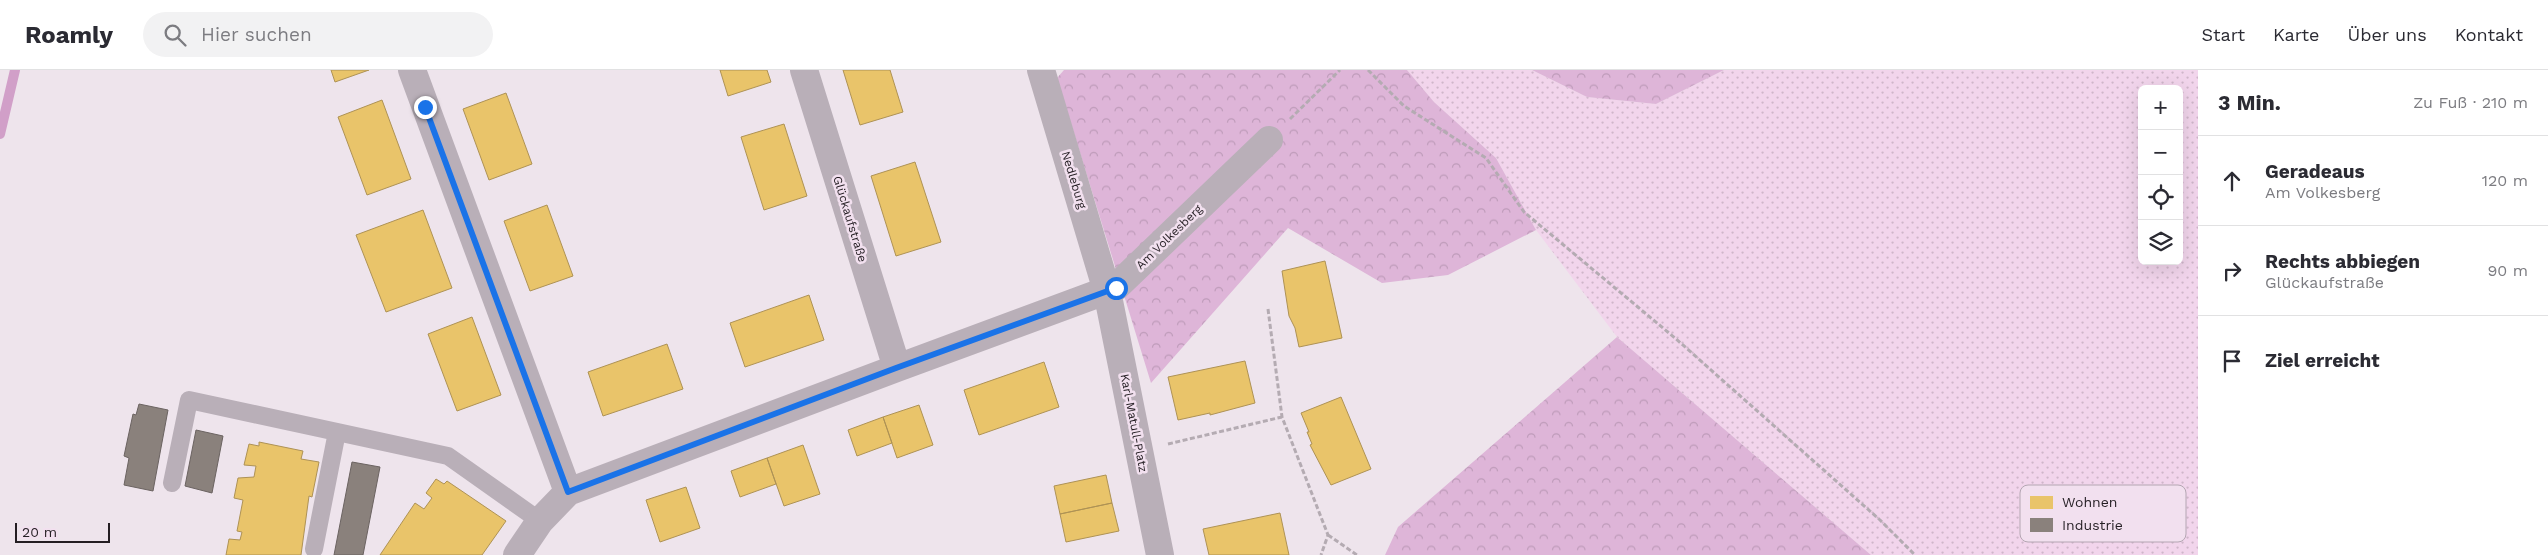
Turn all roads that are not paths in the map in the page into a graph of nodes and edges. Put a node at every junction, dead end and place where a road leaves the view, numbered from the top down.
1 (412, 70) edge
2 (804, 70) edge
3 (1041, 70) edge
4 (1269, 140) road end
5 (1107, 291) junction
6 (896, 368) junction
7 (337, 432) junction
8 (172, 482) dead end
9 (568, 492) junction
10 (540, 521) junction
11 (314, 549) dead end
12 (517, 555) edge
13 (1160, 555) edge

1 - 9 street
2 - 6 street, Glückaufstraße
3 - 5 street, Nedleburg
4 - 5 street, Am Volkesberg
5 - 6 street, Am Volkesberg
5 - 13 street, Karl-Matull-Platz
6 - 9 street, Am Volkesberg
7 - 8 lane
7 - 10 lane
7 - 11 lane
9 - 10 street, Am Volkesberg
10 - 12 street, Am Volkesberg

